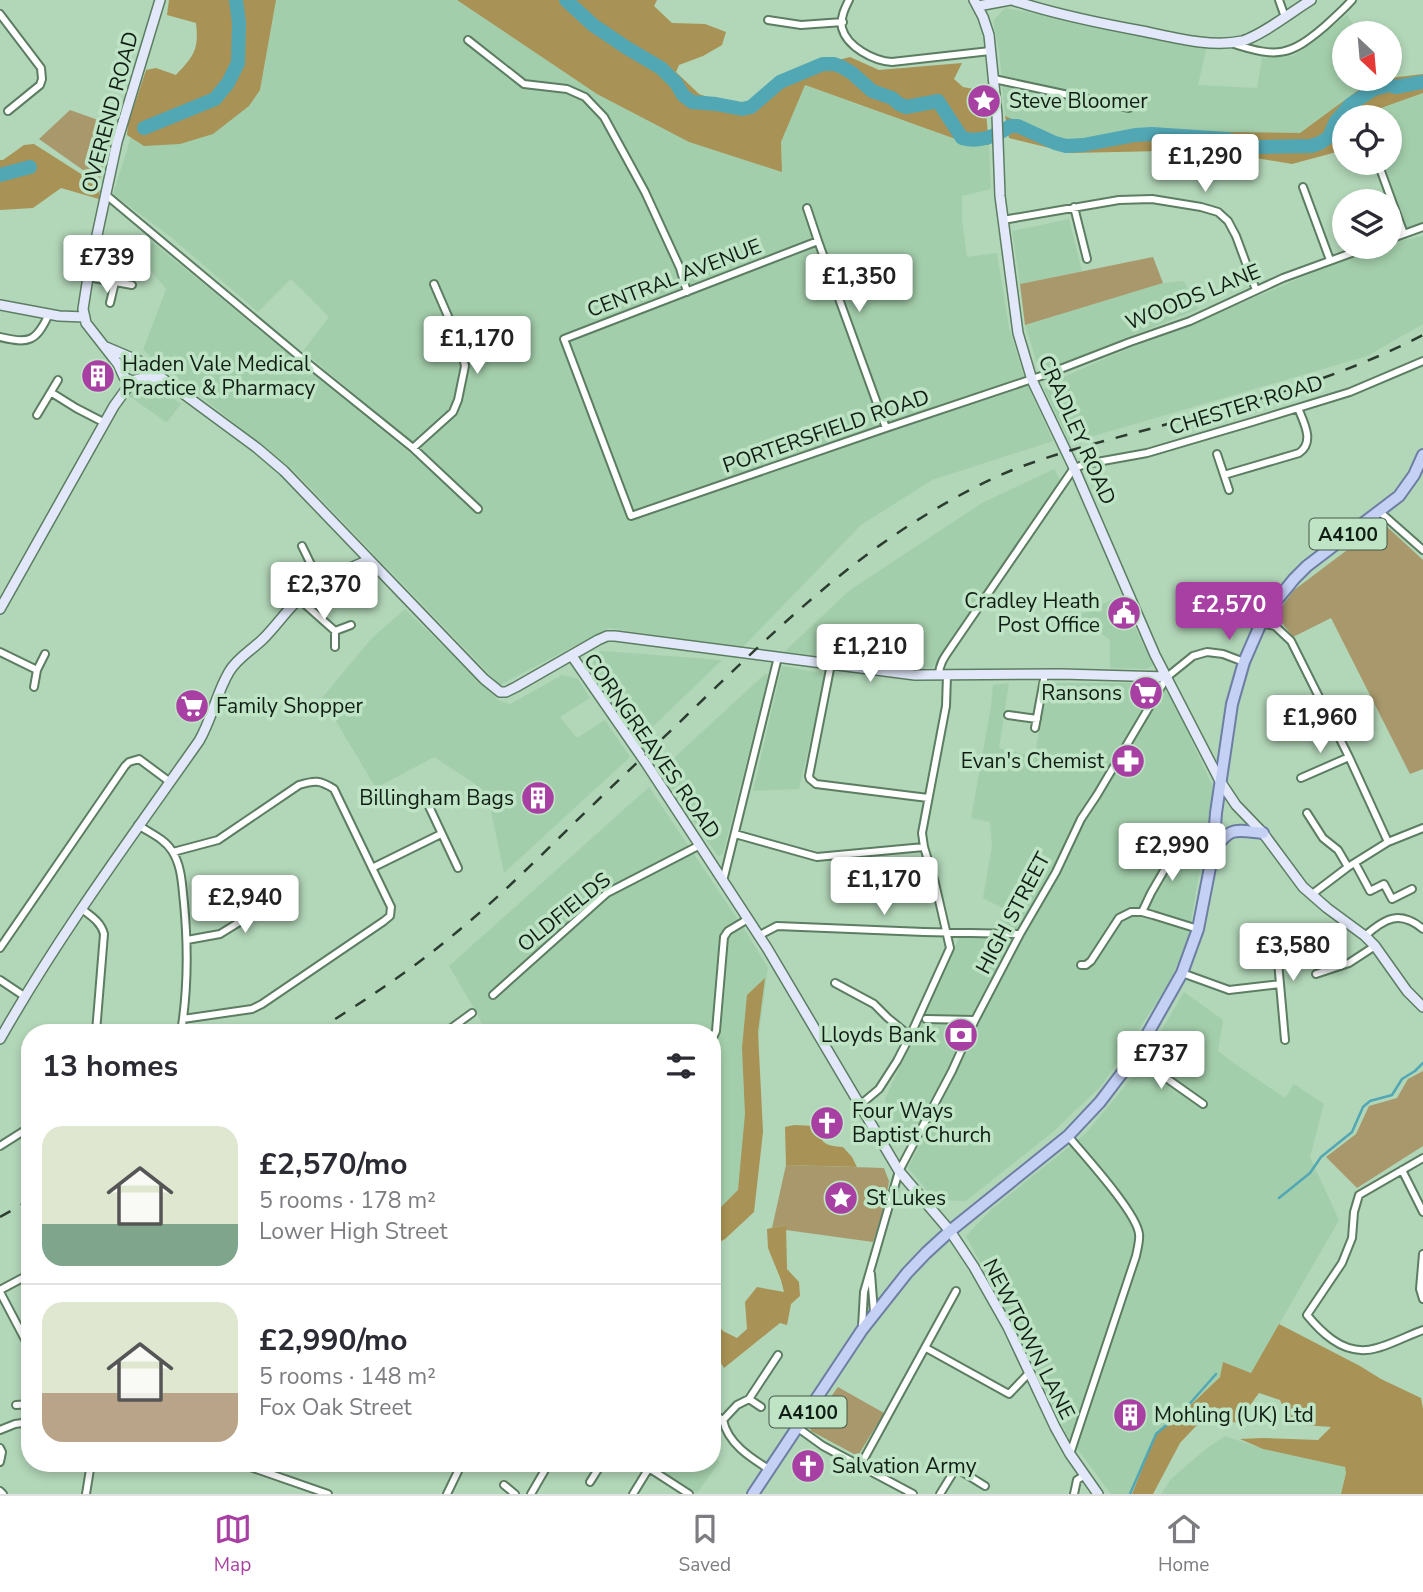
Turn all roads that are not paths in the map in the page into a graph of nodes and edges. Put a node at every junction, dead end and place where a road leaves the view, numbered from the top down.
1 (160, 0) edge
2 (849, 0) edge
3 (1011, 0) edge
4 (1279, 0) edge
5 (1311, 0) edge
6 (1352, 0) edge
7 (976, 3) edge
8 (1035, 4) edge
9 (0, 14) edge
10 (1285, 17) junction
11 (768, 20) dead end
12 (843, 22) junction
13 (468, 40) dead end
14 (1231, 43) junction
15 (990, 51) junction
16 (994, 79) junction
17 (1129, 108) dead end
18 (8, 111) dead end
19 (1303, 187) dead end
20 (105, 194) junction
21 (1074, 207) junction
22 (807, 208) dead end
23 (1003, 220) junction
24 (1423, 227) edge
25 (1402, 230) edge
26 (1404, 234) joint
27 (818, 241) junction
28 (1087, 259) dead end
29 (1333, 259) edge
30 (1330, 260) junction
31 (88, 277) junction
32 (115, 282) junction
33 (434, 284) dead end
34 (132, 285) dead end
35 (1256, 290) junction
36 (687, 292) junction
37 (110, 303) dead end
38 (0, 305) edge
39 (48, 314) junction
40 (85, 317) junction
41 (0, 337) edge
42 (106, 347) junction
43 (137, 361) junction
44 (1423, 361) edge
45 (122, 372) junction
46 (163, 379) junction
47 (58, 380) dead end
48 (136, 380) junction
49 (1032, 380) junction
50 (52, 393) junction
51 (114, 406) junction
52 (1298, 408) junction
53 (37, 415) dead end
54 (105, 423) junction
55 (886, 428) junction
56 (412, 448) junction
57 (1217, 454) dead end
58 (1423, 456) edge
59 (1074, 468) junction
60 (1224, 475) junction
61 (1418, 476) edge
62 (1229, 490) dead end
63 (478, 509) dead end
64 (1380, 512) junction
65 (631, 516) joint
66 (302, 547) dead end
67 (1423, 550) edge
68 (369, 559) junction
69 (320, 583) junction
70 (299, 598) junction
71 (1, 604) edge
72 (1261, 623) junction
73 (351, 625) dead end
74 (335, 631) junction
75 (335, 647) dead end
76 (0, 652) edge
77 (45, 654) dead end
78 (572, 656) junction
79 (778, 657) junction
80 (1244, 662) junction
81 (831, 664) junction
82 (37, 670) junction
83 (1045, 674) junction
84 (943, 675) junction
85 (1167, 677) junction
86 (34, 687) dead end
87 (1008, 715) dead end
88 (1037, 719) junction
89 (1035, 728) dead end
90 (1349, 757) junction
91 (1301, 778) dead end
92 (1220, 781) junction
93 (170, 782) junction
94 (928, 798) junction
95 (426, 800) dead end
96 (1307, 813) dead end
97 (138, 825) junction
98 (1423, 828) edge
99 (1263, 833) junction
100 (441, 834) junction
101 (736, 834) junction
102 (1388, 842) junction
103 (1180, 843) dead end
104 (700, 845) junction
105 (923, 847) junction
106 (173, 852) junction
107 (1213, 852) junction
108 (1355, 863) junction
109 (1348, 867) junction
110 (372, 868) junction
111 (458, 868) dead end
112 (723, 881) junction
113 (1412, 889) dead end
114 (1370, 891) junction
115 (288, 892) dead end
116 (1362, 894) dead end
117 (1311, 895) junction
118 (82, 909) junction
119 (1142, 912) junction
120 (748, 919) junction
121 (1275, 928) dead end
122 (1198, 929) junction
123 (1423, 929) edge
124 (945, 933) junction
125 (1020, 934) junction
126 (758, 936) junction
127 (1365, 936) junction
128 (187, 940) junction
129 (1375, 946) junction
130 (0, 948) edge
131 (1081, 965) dead end
132 (1182, 973) junction
133 (1316, 974) dead end
134 (0, 980) edge
135 (835, 983) dead end
136 (1280, 984) junction
137 (492, 995) dead end
138 (24, 996) junction
139 (1423, 1007) edge
140 (472, 1013) dead end
141 (183, 1019) junction
142 (926, 1019) dead end
143 (975, 1020) junction
144 (97, 1024) edge
145 (182, 1024) edge
146 (457, 1024) edge
147 (717, 1024) edge
148 (910, 1036) junction
149 (0, 1039) edge
150 (1284, 1040) dead end
151 (1135, 1056) junction
152 (1203, 1104) dead end
153 (860, 1105) junction
154 (21, 1133) edge
155 (1068, 1136) junction
156 (0, 1146) edge
157 (1423, 1158) edge
158 (1402, 1170) junction
159 (899, 1171) junction
160 (1423, 1212) edge
161 (950, 1231) junction
162 (1423, 1254) edge
163 (21, 1279) edge
164 (0, 1291) edge
165 (956, 1291) dead end
166 (1423, 1300) edge
167 (874, 1313) junction
168 (862, 1330) junction
169 (1423, 1330) edge
170 (21, 1332) edge
171 (926, 1348) junction
172 (778, 1355) dead end
173 (1029, 1373) junction
174 (749, 1399) junction
175 (16, 1405) dead end
176 (21, 1405) edge
177 (761, 1407) dead end
178 (723, 1420) joint
179 (21, 1423) edge
180 (798, 1428) junction
181 (0, 1430) edge
182 (0, 1448) edge
183 (1070, 1454) junction
184 (0, 1462) edge
185 (860, 1466) junction
186 (770, 1470) junction
187 (90, 1472) edge
188 (265, 1472) edge
189 (458, 1472) edge
190 (544, 1472) edge
191 (596, 1472) edge
192 (647, 1472) edge
193 (655, 1472) edge
194 (1085, 1475) junction
195 (590, 1482) dead end
196 (504, 1485) dead end
197 (985, 1486) dead end
198 (532, 1491) edge
199 (901, 1491) edge
200 (86, 1494) edge
201 (328, 1494) edge
202 (447, 1494) edge
203 (515, 1494) edge
204 (541, 1494) edge
205 (634, 1494) edge
206 (689, 1494) edge
207 (753, 1494) edge
208 (913, 1494) edge
209 (940, 1494) edge
210 (1074, 1494) edge
211 (1098, 1494) edge

1 - 20 street, OVEREND ROAD
2 - 12 street
3 - 7 street
3 - 8 street
4 - 10 street
5 - 10 street
6 - 14 street
7 - 15 street, CRADLEY ROAD
8 - 14 street
9 - 18 street
10 - 14 street
11 - 12 street
12 - 15 street
13 - 36 street
15 - 16 street, CRADLEY ROAD
16 - 17 street
16 - 23 street, CRADLEY ROAD
19 - 30 street
20 - 31 street, OVEREND ROAD
20 - 56 street
21 - 23 street
21 - 28 street
21 - 35 street
22 - 27 street
23 - 49 street, CRADLEY ROAD
24 - 26 street
25 - 26 street
27 - 36 street, CENTRAL AVENUE
27 - 55 street
29 - 30 street, WOODS LANE
30 - 35 street, WOODS LANE
31 - 32 street
31 - 40 street, OVEREND ROAD
32 - 34 street
32 - 37 street
33 - 56 street
35 - 49 street, WOODS LANE
36 - 65 street, CENTRAL AVENUE
38 - 39 street
39 - 40 street
39 - 41 street
40 - 42 street, CORNGREAVES ROAD
42 - 43 street, CORNGREAVES ROAD
42 - 45 street, CORNGREAVES ROAD
43 - 45 street
43 - 46 street, CORNGREAVES ROAD
43 - 48 street
44 - 52 street, CHESTER ROAD
45 - 48 street, CORNGREAVES ROAD
45 - 51 street
46 - 48 street
46 - 68 street, CORNGREAVES ROAD
47 - 50 street
48 - 51 street
49 - 55 street, PORTERSFIELD ROAD
49 - 59 street, CRADLEY ROAD
50 - 53 street
50 - 54 street
51 - 54 street
52 - 59 street, CHESTER ROAD
52 - 60 street
54 - 71 street
55 - 65 street, PORTERSFIELD ROAD
56 - 63 street
57 - 60 street
58 - 61 main road, A4100
59 - 84 street
59 - 85 street, CRADLEY ROAD
60 - 62 street
61 - 64 main road, A4100
64 - 67 street
64 - 72 main road, A4100
66 - 69 street
68 - 69 street
68 - 78 street, CORNGREAVES ROAD
69 - 70 street
70 - 74 street
70 - 93 street
72 - 80 main road, A4100
72 - 90 street
73 - 74 street
74 - 75 street
76 - 82 street
77 - 82 street
78 - 79 street
78 - 104 street, CORNGREAVES ROAD
79 - 81 street
79 - 101 street
80 - 85 street
80 - 92 main road, A4100
81 - 84 street
81 - 94 street
82 - 86 street
83 - 84 street
83 - 85 street
83 - 88 street
84 - 94 street
85 - 92 street, CRADLEY ROAD
85 - 125 street, HIGH STREET
87 - 88 street
88 - 89 street
90 - 91 street
90 - 102 street
92 - 99 street, CRADLEY ROAD
92 - 107 main road, A4100
93 - 97 street
93 - 130 street
94 - 105 street
95 - 100 street
96 - 109 street
97 - 106 street
97 - 118 street
98 - 102 street
99 - 107 main road
99 - 117 street, CRADLEY ROAD
100 - 110 street
100 - 111 street
101 - 105 street
101 - 112 street
102 - 108 street
103 - 119 street
104 - 112 street, CORNGREAVES ROAD
104 - 137 street, OLDFIELDS
105 - 124 street
106 - 110 street
106 - 128 street
107 - 122 main road, A4100
108 - 109 street
108 - 114 street
109 - 117 street
110 - 141 street
112 - 120 street, CORNGREAVES ROAD
113 - 114 street
114 - 116 street
115 - 128 street
117 - 127 street, CRADLEY ROAD
118 - 138 street
118 - 144 street
119 - 122 street
119 - 131 street
120 - 126 street, CORNGREAVES ROAD
120 - 147 street
121 - 136 street
122 - 132 main road, A4100
123 - 127 street
124 - 125 street
124 - 126 street
124 - 148 street
125 - 143 street, HIGH STREET
126 - 153 street, CORNGREAVES ROAD
127 - 129 street, CRADLEY ROAD
128 - 141 street
129 - 133 street
129 - 139 street, CRADLEY ROAD
132 - 136 street
132 - 151 main road, A4100
134 - 138 street
135 - 148 street
136 - 150 street
138 - 149 street
140 - 146 street
141 - 145 street
142 - 143 street
143 - 159 street, HIGH STREET
148 - 153 street
151 - 152 street
151 - 155 main road, A4100
153 - 159 street, CORNGREAVES ROAD
154 - 156 street
155 - 161 main road, A4100
155 - 183 street
157 - 158 street
158 - 160 street
158 - 169 street
159 - 161 street, NEWTOWN LANE
159 - 167 street
159 - 168 street
161 - 167 main road, A4100
161 - 173 street, NEWTOWN LANE
162 - 166 street
163 - 164 street
164 - 170 street
165 - 171 street
167 - 168 main road, A4100
168 - 180 main road, A4100
171 - 173 street
171 - 185 street
172 - 174 street
173 - 183 street, NEWTOWN LANE
174 - 177 street
174 - 178 street
175 - 176 street
178 - 186 street
179 - 181 street
180 - 185 street
180 - 186 main road, A4100
182 - 184 street
183 - 194 street, NEWTOWN LANE
185 - 199 street
186 - 207 main road, A4100
187 - 200 street
188 - 201 street
189 - 202 street
190 - 198 street
191 - 195 street
192 - 205 street
193 - 206 street
194 - 210 street
194 - 211 street, NEWTOWN LANE
196 - 203 street
197 - 209 street
198 - 204 street
199 - 208 street

